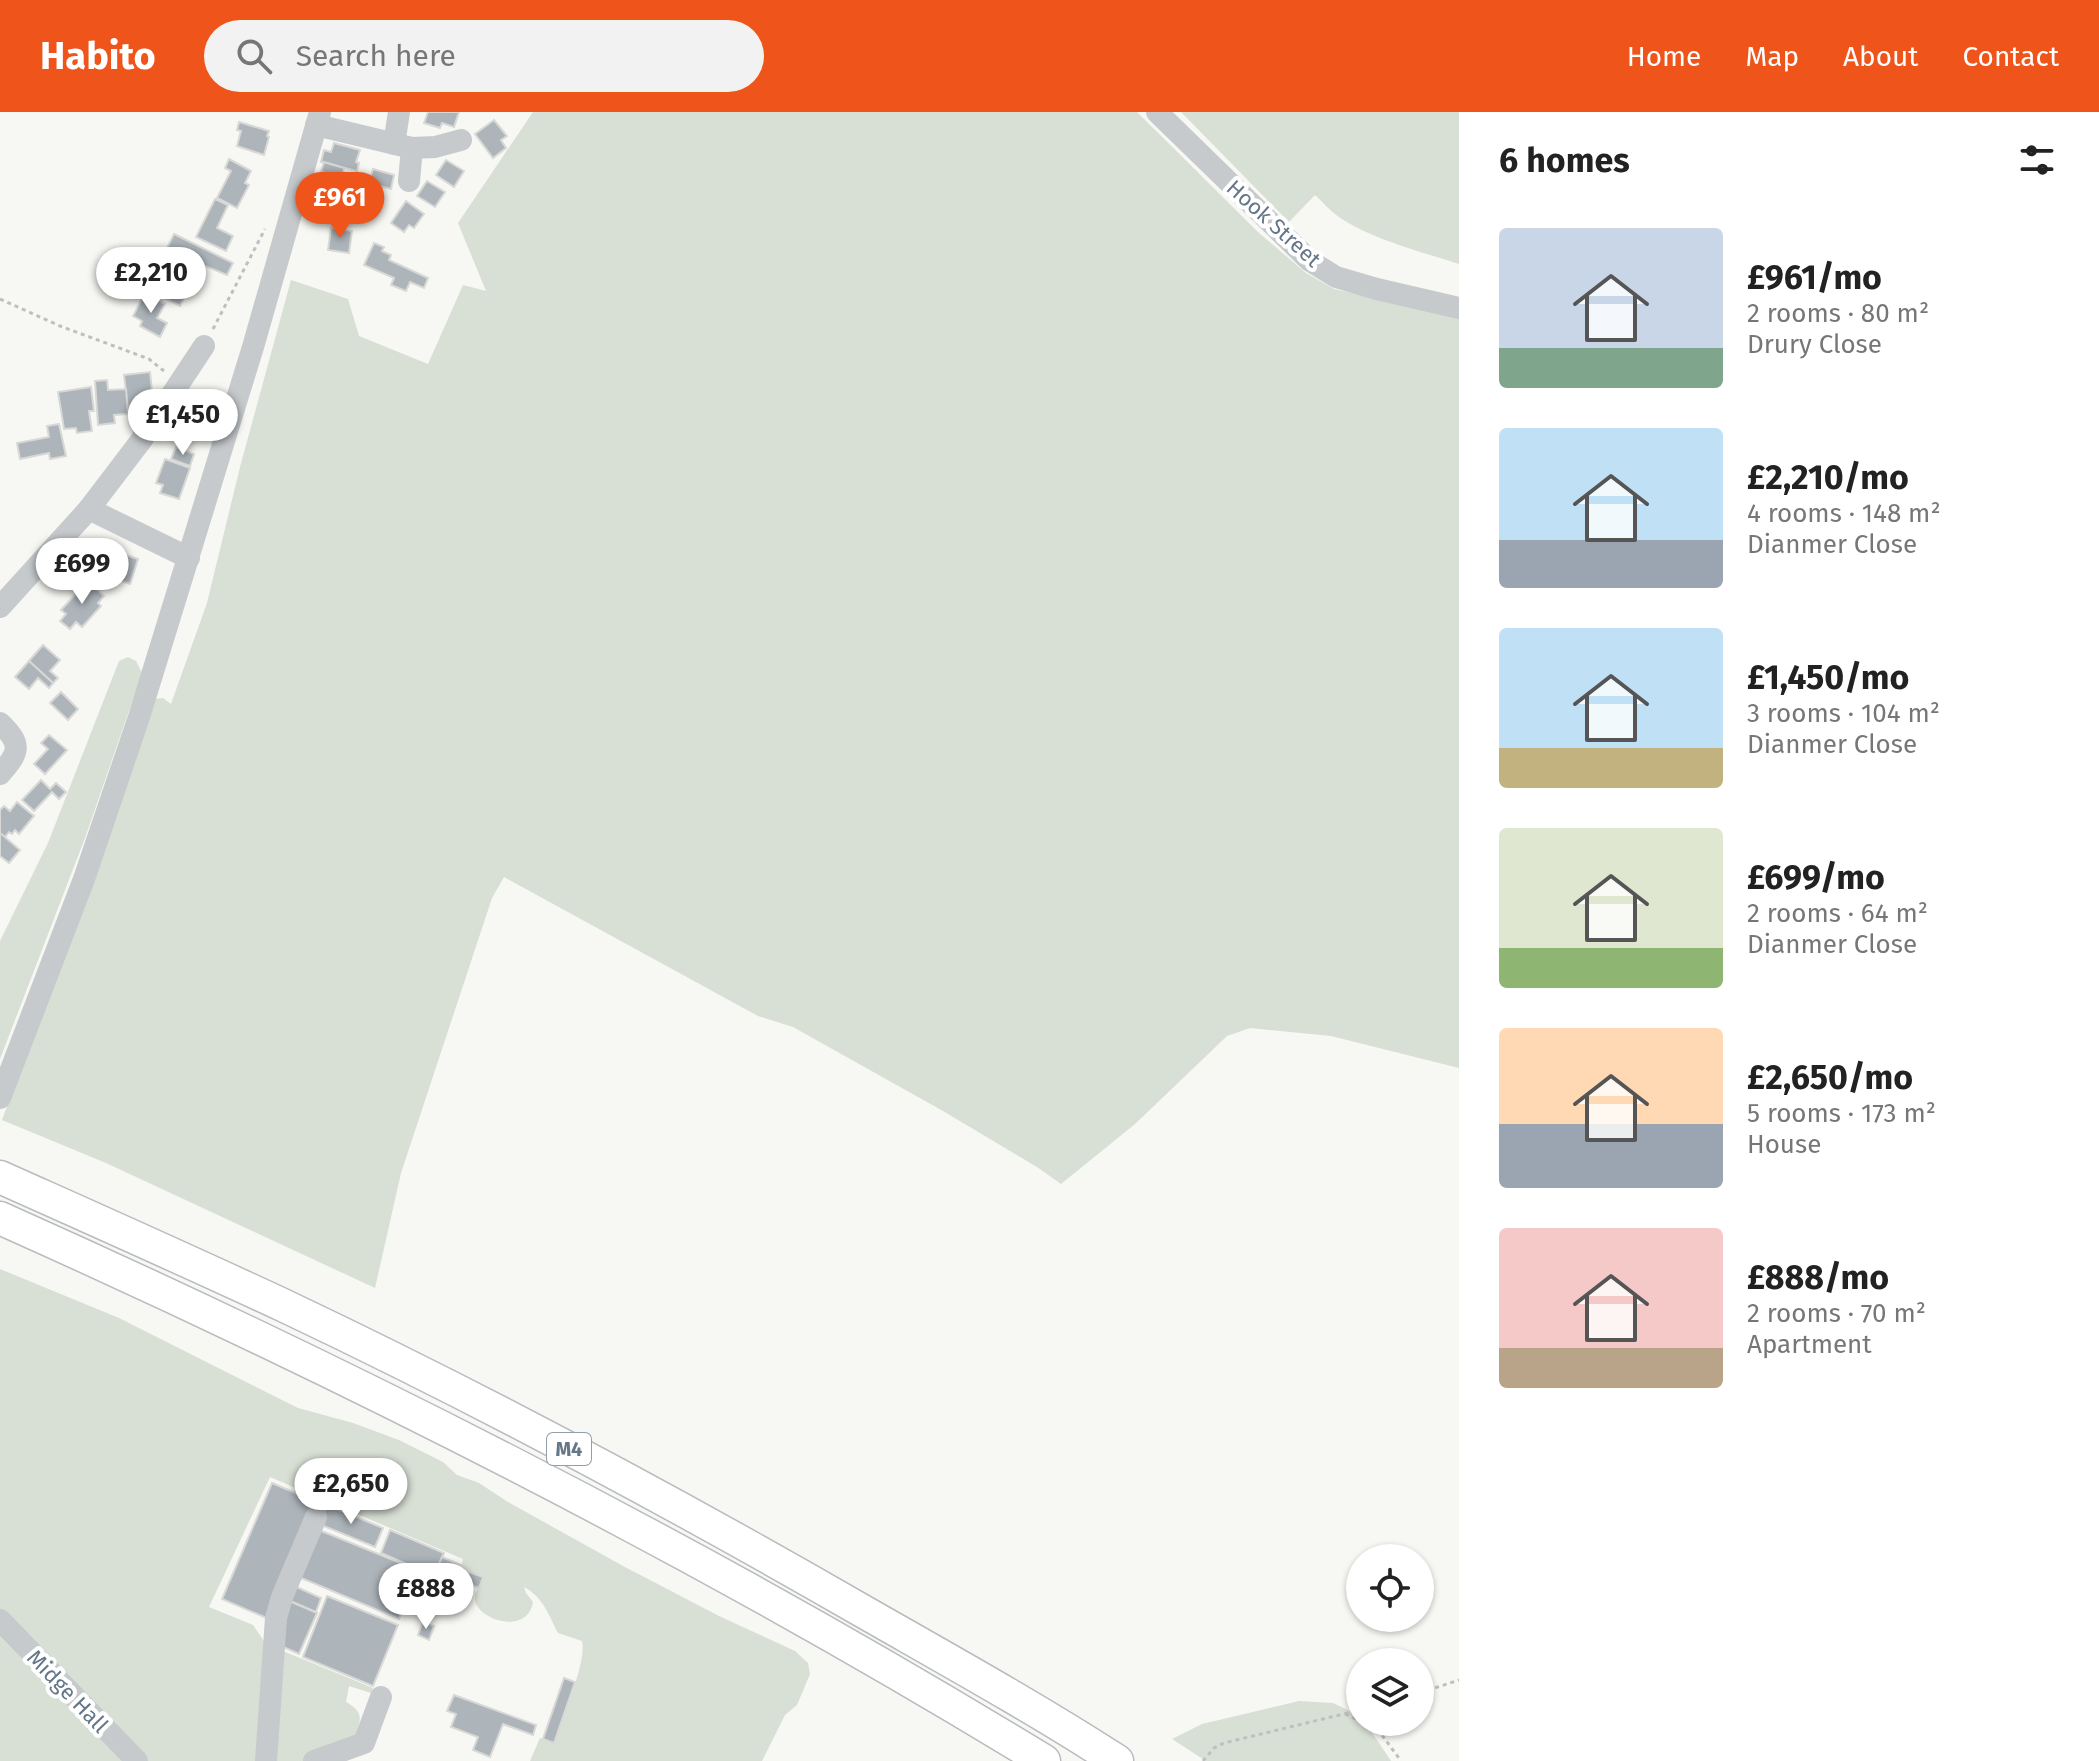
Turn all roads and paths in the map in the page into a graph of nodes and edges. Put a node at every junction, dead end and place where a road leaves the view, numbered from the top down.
1 (399, 112) edge
2 (1157, 112) edge
3 (318, 119) edge
4 (461, 140) dead end
5 (403, 146) junction
6 (409, 181) dead end
7 (279, 220) junction
8 (0, 299) edge
9 (1459, 308) edge
10 (204, 346) joint
11 (178, 386) junction
12 (89, 509) junction
13 (189, 558) junction
14 (0, 607) edge
15 (0, 723) edge
16 (0, 774) edge
17 (0, 1098) edge
18 (0, 1177) edge
19 (0, 1218) edge
20 (316, 1517) dead end
21 (0, 1620) edge
22 (1459, 1680) edge
23 (1434, 1688) edge
24 (381, 1697) dead end
25 (1345, 1714) edge
26 (1383, 1736) edge
27 (137, 1761) edge
28 (266, 1761) edge
29 (314, 1761) edge
30 (1044, 1761) edge
31 (1117, 1761) edge
32 (1203, 1761) edge
33 (1401, 1761) edge

1 - 5 street
2 - 9 street, Hook Street
3 - 5 street
3 - 7 street
4 - 5 street
5 - 6 street
7 - 10 path
7 - 13 street
8 - 11 path
10 - 11 street
11 - 12 street
12 - 13 street
12 - 14 street
13 - 17 street
15 - 16 street
18 - 31 highway, M4
19 - 30 highway, M4
20 - 28 street
21 - 27 street, Midge Hall
22 - 23 path
24 - 29 street
25 - 32 path
26 - 33 path

